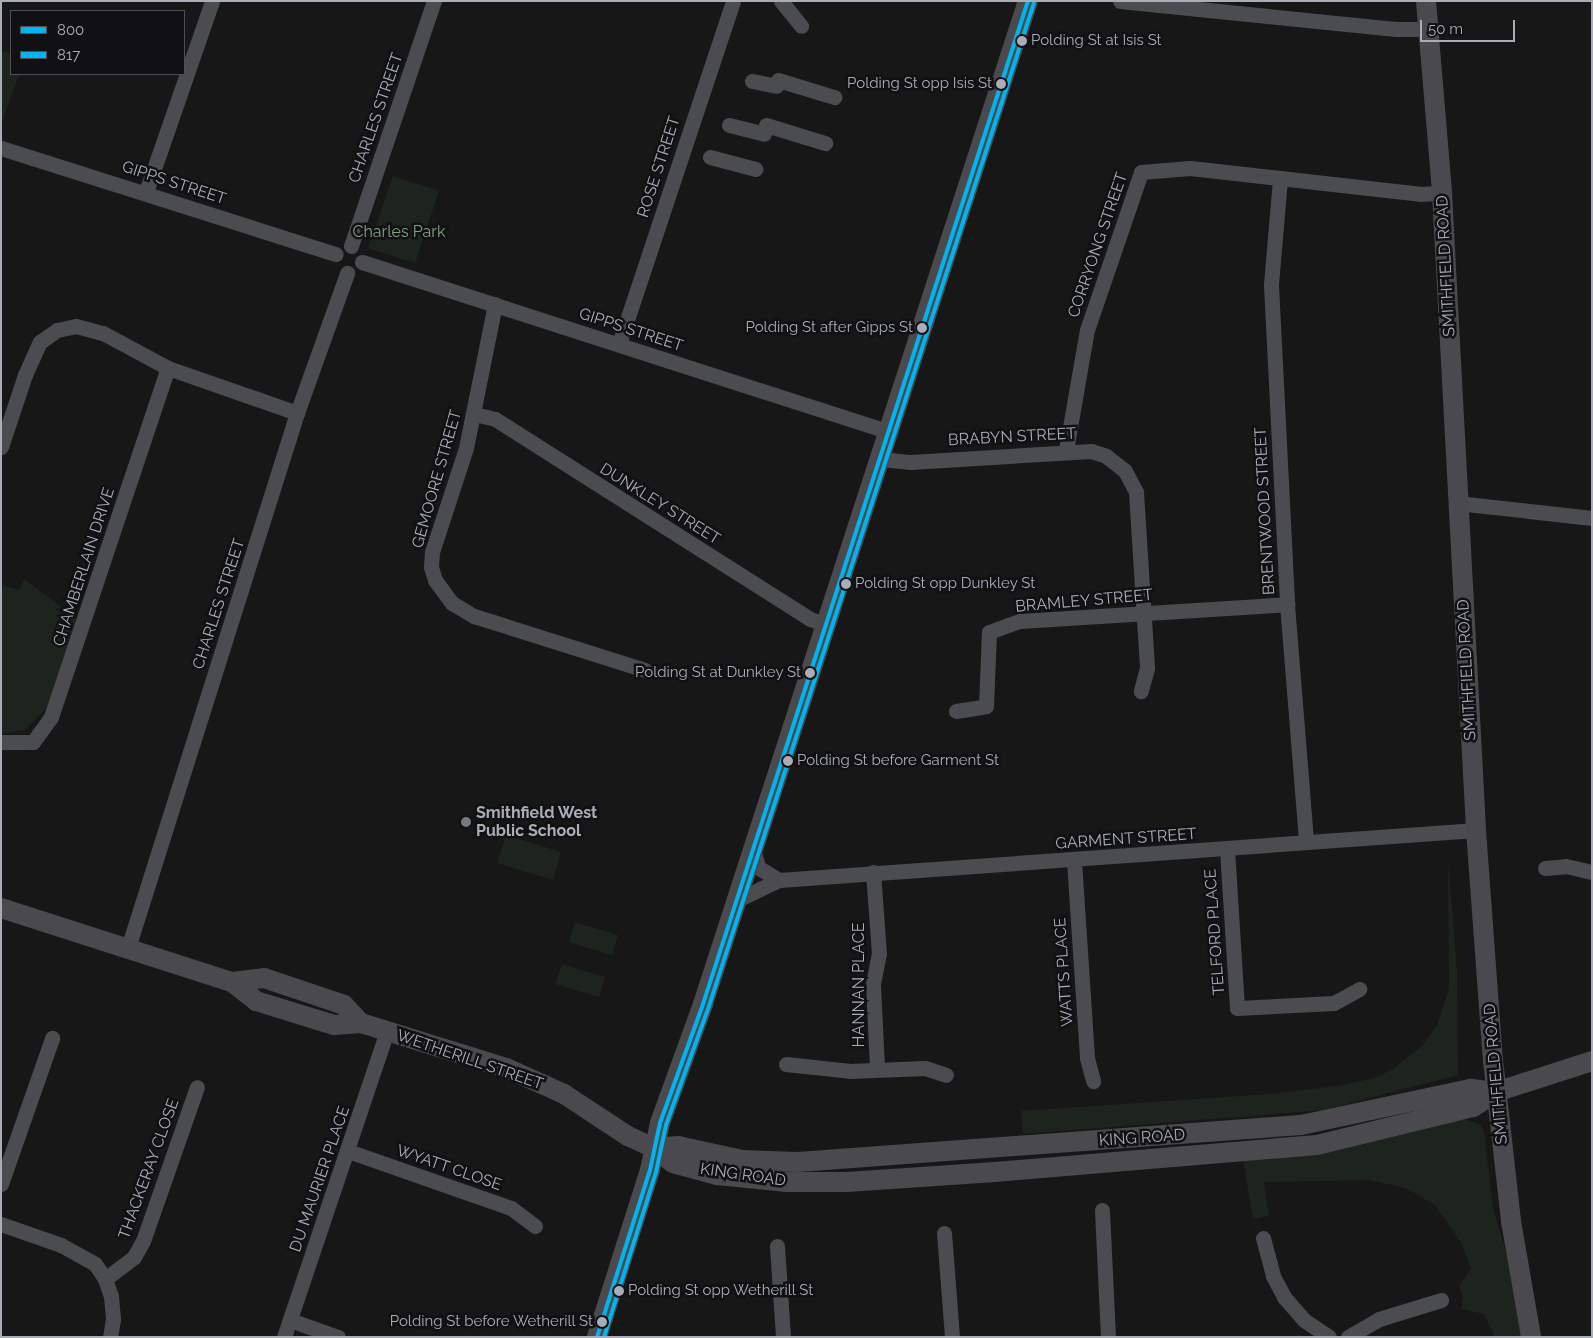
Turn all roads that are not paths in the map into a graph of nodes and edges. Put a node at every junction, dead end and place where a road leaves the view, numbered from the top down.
1 (212, 1) edge
2 (434, 1) edge
3 (733, 1) edge
4 (781, 1) edge
5 (1028, 1) edge
6 (1120, 1) edge
7 (1426, 1) edge
8 (801, 26) dead end
9 (1429, 29) junction
10 (752, 81) dead end
11 (834, 97) dead end
12 (729, 125) dead end
13 (825, 143) dead end
14 (1, 148) edge
15 (710, 157) dead end
16 (754, 168) dead end
17 (1280, 179) junction
18 (146, 192) junction
19 (1442, 193) junction
20 (351, 246) junction
21 (336, 254) junction
22 (362, 262) junction
23 (347, 273) junction
24 (495, 304) junction
25 (619, 344) junction
26 (168, 368) junction
27 (297, 413) junction
28 (474, 414) junction
29 (890, 432) junction
30 (1, 447) edge
31 (1066, 450) junction
32 (882, 459) junction
33 (1457, 503) junction
34 (1592, 518) edge
35 (1287, 604) junction
36 (1144, 613) junction
37 (827, 626) junction
38 (645, 670) dead end
39 (1141, 691) dead end
40 (956, 711) dead end
41 (1, 742) edge
42 (1476, 830) junction
43 (1306, 842) junction
44 (1227, 848) junction
45 (753, 851) junction
46 (1074, 860) junction
47 (1545, 868) dead end
48 (873, 872) junction
49 (1592, 872) edge
50 (779, 880) junction
51 (737, 900) junction
52 (1, 908) edge
53 (128, 948) junction
54 (1359, 989) dead end
55 (387, 1031) junction
56 (52, 1038) dead end
57 (1592, 1062) edge
58 (786, 1064) dead end
59 (877, 1068) junction
60 (946, 1075) dead end
61 (1093, 1081) dead end
62 (197, 1087) dead end
63 (1496, 1092) junction
64 (654, 1148) junction
65 (348, 1151) junction
66 (1, 1184) edge
67 (1102, 1210) dead end
68 (1, 1224) edge
69 (535, 1226) dead end
70 (944, 1234) dead end
71 (1263, 1238) dead end
72 (777, 1246) dead end
73 (105, 1279) junction
74 (1441, 1300) dead end
75 (290, 1320) junction
76 (110, 1337) edge
77 (284, 1337) edge
78 (338, 1337) edge
79 (597, 1337) edge
80 (784, 1337) edge
81 (952, 1337) edge
82 (1108, 1337) edge
83 (1328, 1337) edge
84 (1348, 1337) edge
85 (1531, 1337) edge

1 - 18 street
2 - 20 street, CHARLES STREET
3 - 25 street, ROSE STREET
4 - 8 street
5 - 29 main road
6 - 9 street
7 - 9 main road, SMITHFIELD ROAD
9 - 19 main road, SMITHFIELD ROAD
10 - 11 street
12 - 13 street
14 - 18 street, GIPPS STREET
15 - 16 street
17 - 19 street, CORRYONG STREET
17 - 31 street, CORRYONG STREET
17 - 35 street, BRENTWOOD STREET
18 - 21 street, GIPPS STREET
19 - 33 main road, SMITHFIELD ROAD
20 - 21 street
20 - 22 street
21 - 23 street
22 - 23 street
22 - 24 street, GIPPS STREET
23 - 27 street, CHARLES STREET
24 - 25 street, GIPPS STREET
24 - 28 street, GEMOORE STREET
25 - 29 street, GIPPS STREET
26 - 27 street
26 - 30 street
26 - 41 street, CHAMBERLAIN DRIVE
27 - 53 street, CHARLES STREET
28 - 37 street, DUNKLEY STREET
28 - 38 street, GEMOORE STREET
29 - 32 main road
31 - 32 street, BRABYN STREET
31 - 36 street, BRABYN STREET
32 - 37 main road
33 - 34 street
33 - 42 main road, SMITHFIELD ROAD
35 - 36 street, BRAMLEY STREET
35 - 43 street, BRENTWOOD STREET
36 - 39 street, BRABYN STREET
36 - 40 street, BRAMLEY STREET
37 - 45 main road
42 - 43 street, GARMENT STREET
42 - 63 main road, SMITHFIELD ROAD
43 - 44 street, GARMENT STREET
44 - 46 street, GARMENT STREET
44 - 54 street, TELFORD PLACE
45 - 50 street
45 - 51 main road
46 - 48 street, GARMENT STREET
46 - 61 street, WATTS PLACE
47 - 49 street
48 - 50 street, GARMENT STREET
48 - 59 street, HANNAN PLACE
50 - 51 street, GARMENT STREET
51 - 64 main road
52 - 53 main road, WETHERILL STREET
53 - 55 main road, WETHERILL STREET
55 - 64 main road, WETHERILL STREET
55 - 65 street, DU MAURIER PLACE
56 - 66 street
57 - 63 main road, KING ROAD
58 - 59 street, HANNAN PLACE
59 - 60 street, HANNAN PLACE
62 - 73 street, THACKERAY CLOSE
63 - 64 main road, KING ROAD
63 - 85 main road, SMITHFIELD ROAD
64 - 79 main road
65 - 69 street, WYATT CLOSE
65 - 75 street, DU MAURIER PLACE
67 - 82 street
68 - 73 street
70 - 81 street
71 - 83 street
72 - 80 street
73 - 76 street
74 - 84 street
75 - 77 street, DU MAURIER PLACE
75 - 78 street

